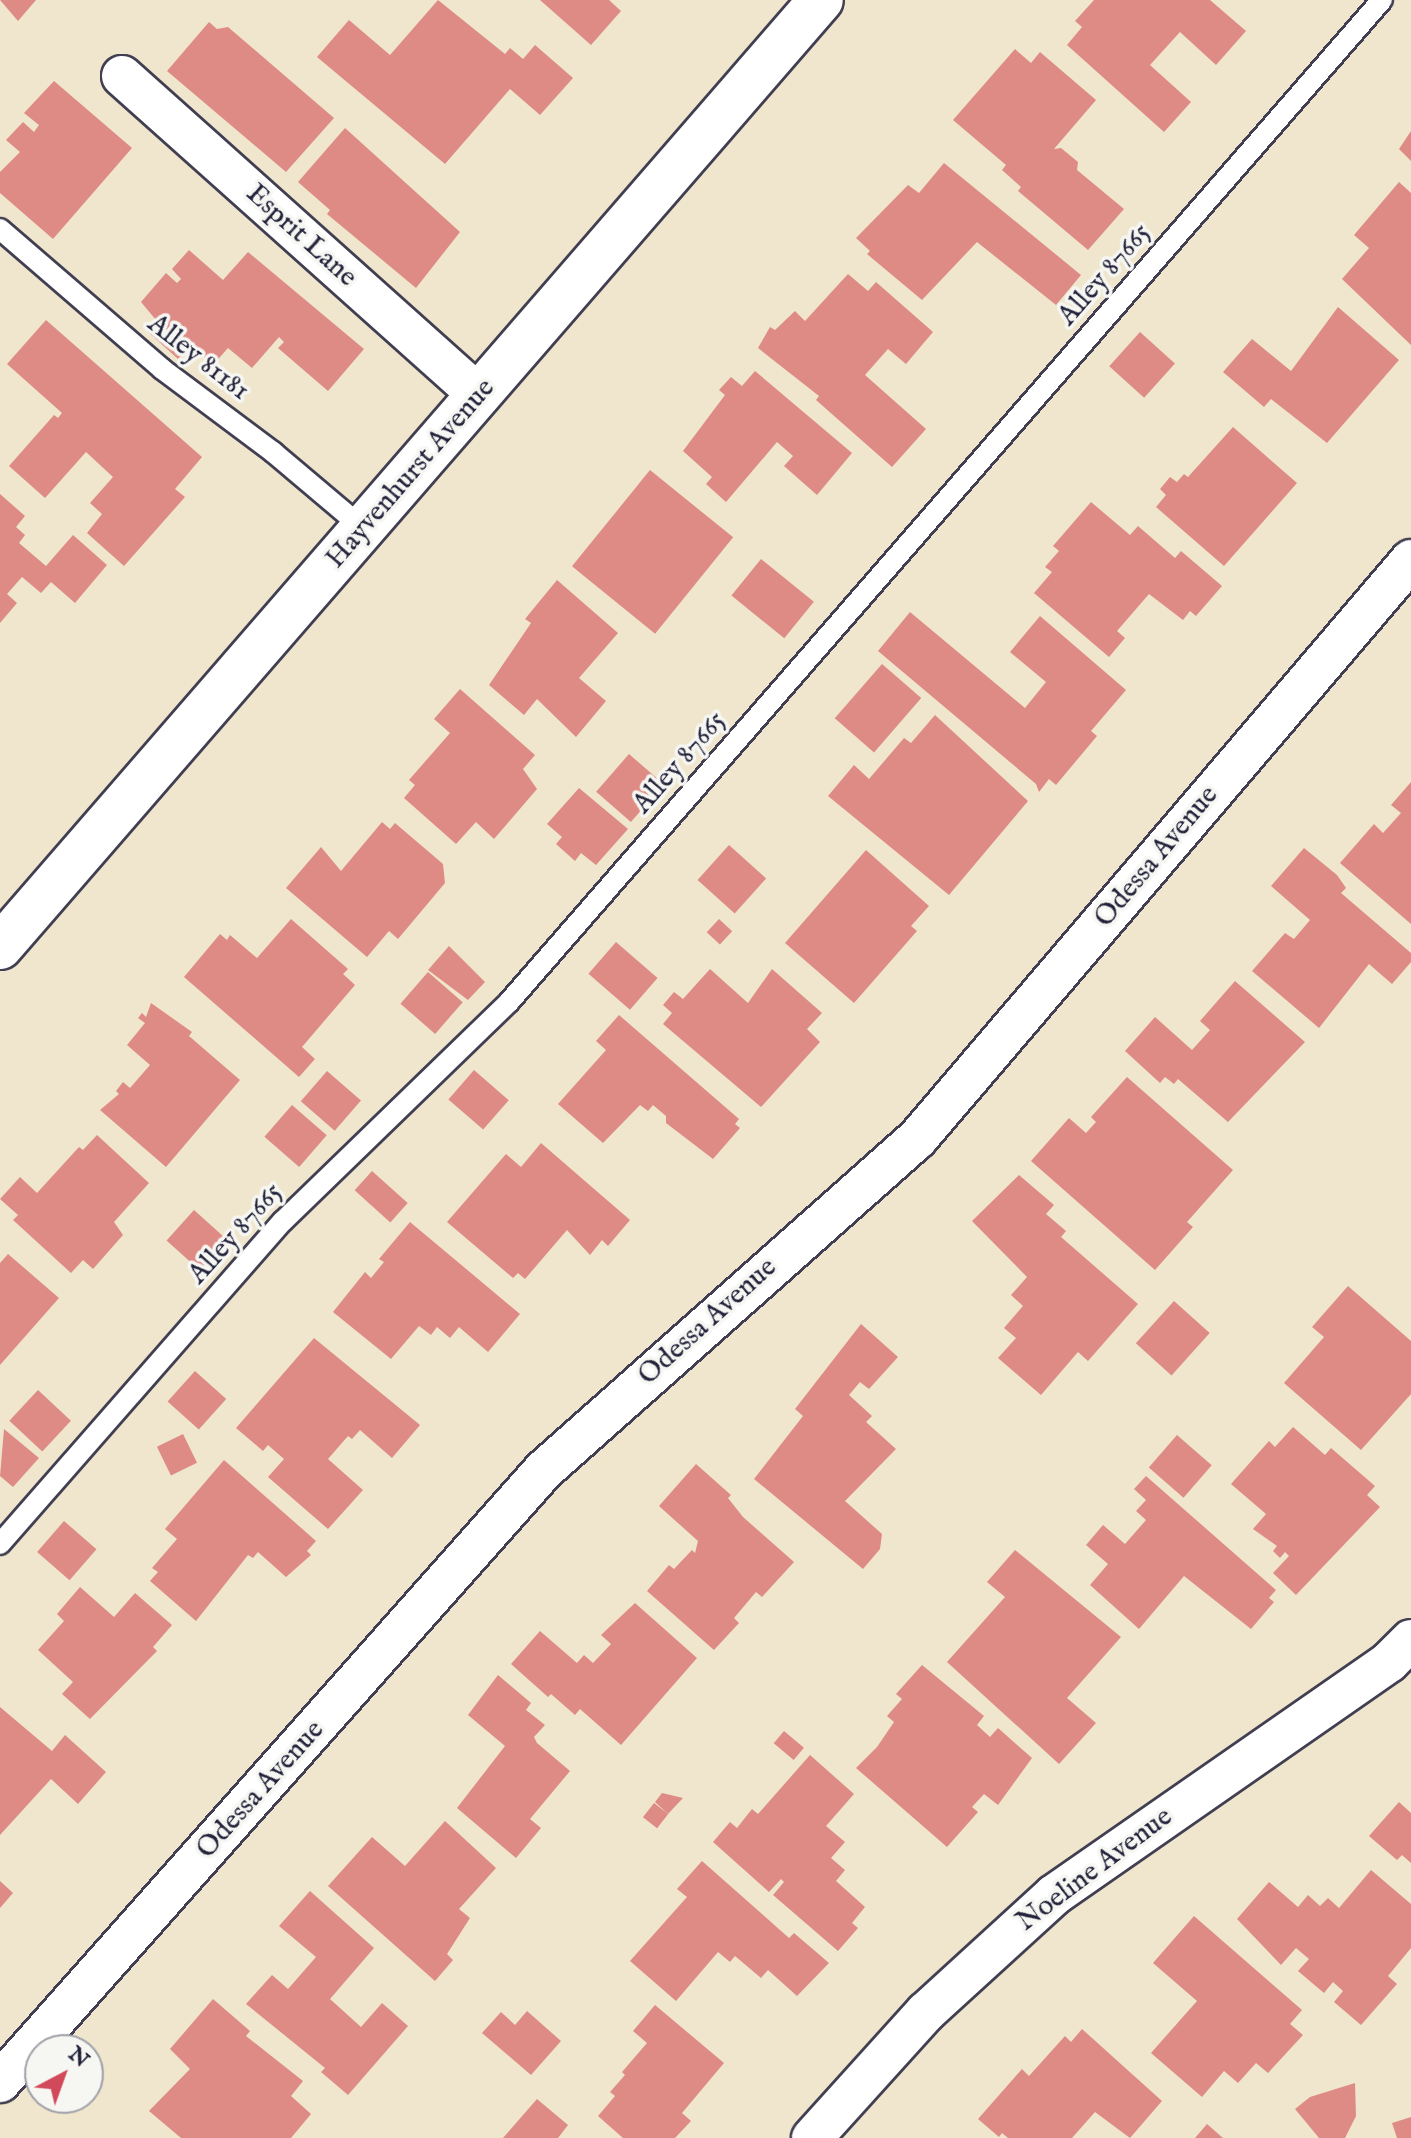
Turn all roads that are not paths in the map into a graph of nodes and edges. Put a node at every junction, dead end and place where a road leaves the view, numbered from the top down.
1 (821, 0) edge
2 (1382, 0) edge
3 (122, 76) dead end
4 (0, 229) edge
5 (479, 395) junction
6 (363, 528) junction
7 (1411, 560) edge
8 (0, 947) edge
9 (0, 1544) edge
10 (1411, 1640) edge
11 (0, 2082) edge
12 (812, 2138) edge

1 - 5 main road, Hayvenhurst Avenue
2 - 9 lane, Alley 87665
3 - 5 street, Esprit Lane
4 - 6 lane, Alley 81181
5 - 6 main road, Hayvenhurst Avenue
6 - 8 main road, Hayvenhurst Avenue
7 - 11 street, Odessa Avenue
10 - 12 street, Noeline Avenue

